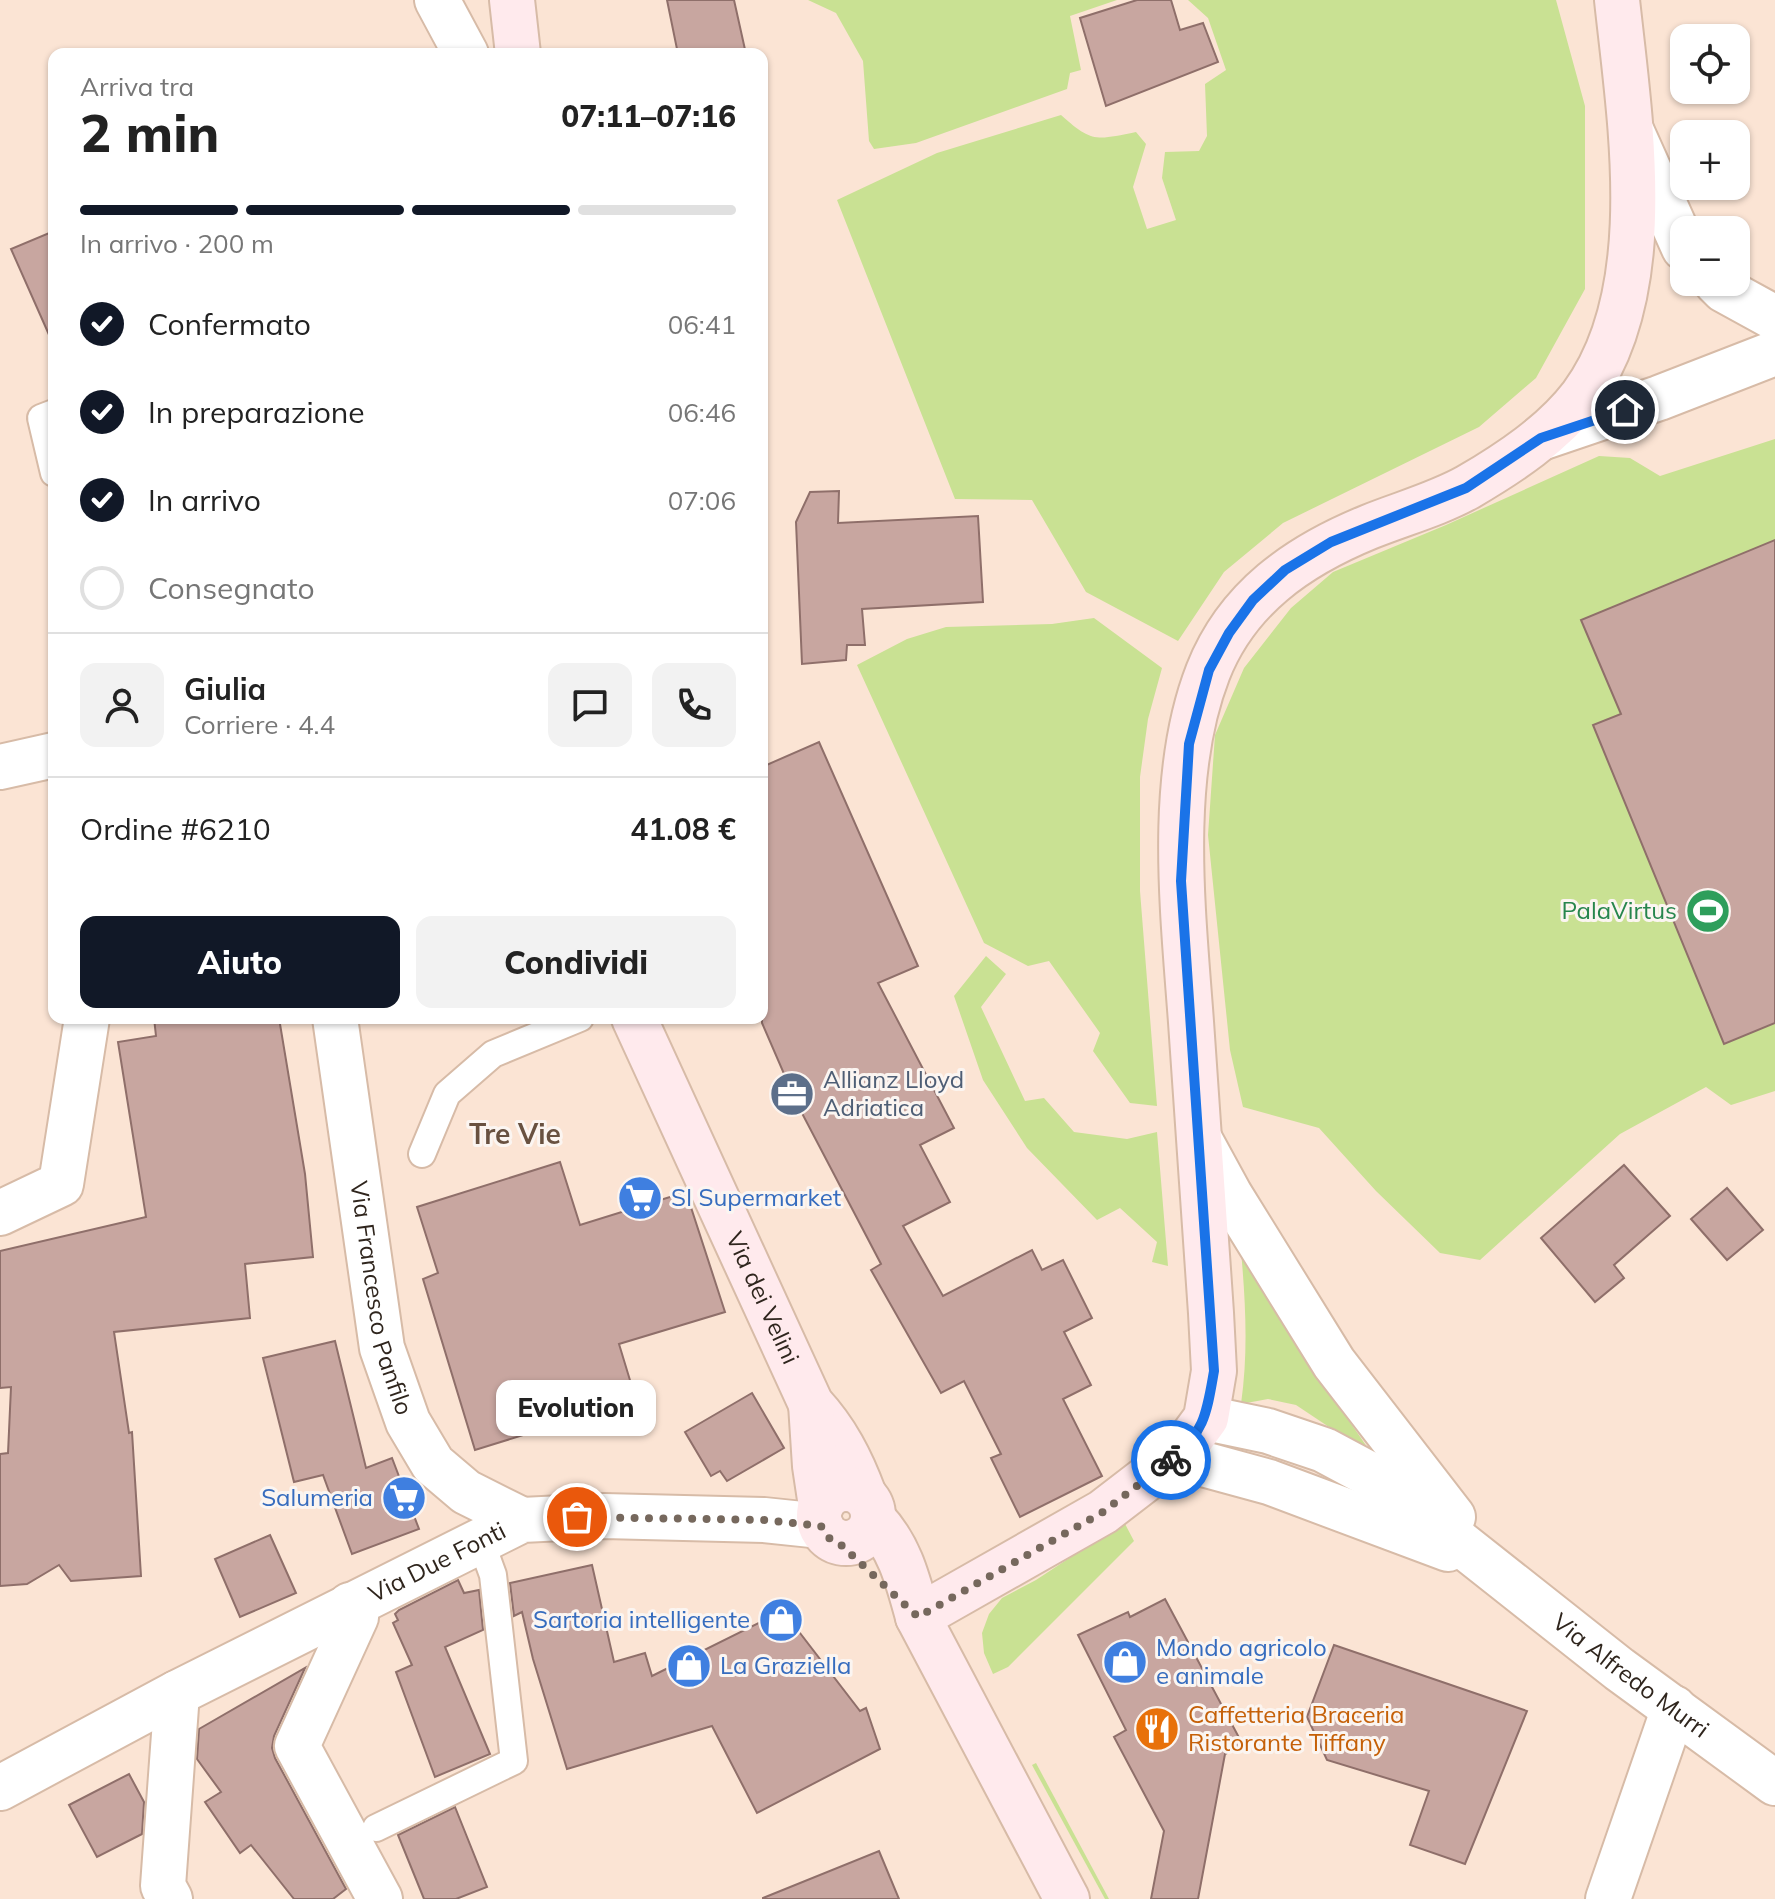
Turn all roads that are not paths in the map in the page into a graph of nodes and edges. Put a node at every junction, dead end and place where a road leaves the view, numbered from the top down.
1 (437, 0) edge
2 (512, 0) edge
3 (1617, 0) edge
4 (463, 48) edge
5 (517, 48) edge
6 (1631, 130) junction
7 (1670, 217) edge
8 (1735, 296) edge
9 (1775, 318) edge
10 (1775, 353) edge
11 (48, 415) edge
12 (1541, 438) junction
13 (48, 448) edge
14 (48, 756) edge
15 (0, 767) edge
16 (86, 1024) edge
17 (336, 1024) edge
18 (363, 1024) edge
19 (566, 1024) edge
20 (637, 1024) edge
21 (350, 1131) junction
22 (1200, 1140) junction
23 (422, 1154) dead end
24 (0, 1213) edge
25 (811, 1404) junction
26 (1206, 1418) junction
27 (1181, 1452) junction
28 (839, 1509) junction
29 (522, 1520) junction
30 (764, 1520) junction
31 (481, 1542) junction
32 (1488, 1564) junction
33 (350, 1605) junction
34 (918, 1617) junction
35 (177, 1693) junction
36 (1674, 1708) junction
37 (1775, 1783) edge
38 (0, 1788) edge
39 (376, 1828) dead end
40 (170, 1899) edge
41 (380, 1899) edge
42 (1067, 1899) edge
43 (1608, 1899) edge

1 - 4 street
2 - 5 street
3 - 6 street
6 - 7 street
6 - 12 street
8 - 9 street
10 - 12 street
11 - 13 lane
12 - 22 street
14 - 15 street
16 - 24 street
17 - 21 street, Via Francesco Panfilo
18 - 21 street
19 - 23 lane
20 - 25 street, Via dei Velini
21 - 29 street, Via Francesco Panfilo
22 - 26 street
22 - 32 street
25 - 28 street, Via dei Velini
25 - 28 street, Via dei Velini
26 - 27 street
26 - 32 street
27 - 32 street
27 - 34 street
28 - 30 street, Via Due Fonti
28 - 30 street
28 - 34 street, Via dei Velini
29 - 30 street, Via Due Fonti
29 - 31 street, Via Due Fonti
31 - 33 street, Via Due Fonti
31 - 39 lane
32 - 36 street, Via Alfredo Murri
33 - 35 street, Via Due Fonti
33 - 41 street, Via Due Fonti
34 - 42 street, Via dei Velini
35 - 38 street, Via Due Fonti
35 - 40 street
36 - 37 street, Via Alfredo Murri
36 - 43 street

